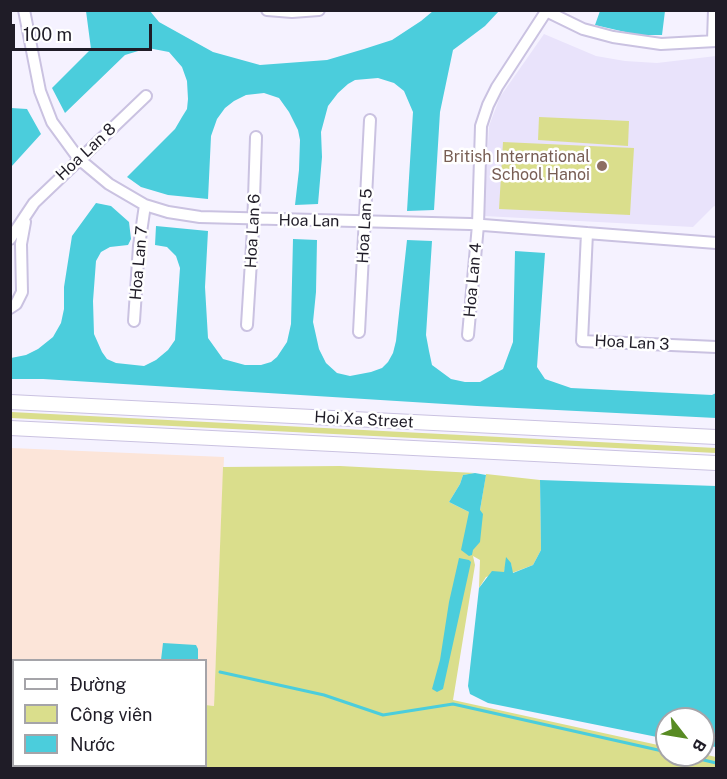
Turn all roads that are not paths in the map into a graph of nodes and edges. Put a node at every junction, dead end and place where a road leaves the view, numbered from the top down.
1 (24, 10) edge
2 (267, 10) edge
3 (319, 10) edge
4 (714, 10) edge
5 (545, 11) edge
6 (715, 41) edge
7 (146, 96) dead end
8 (370, 120) dead end
9 (256, 137) dead end
10 (79, 159) junction
11 (145, 205) junction
12 (28, 210) junction
13 (254, 220) junction
14 (365, 222) junction
15 (478, 225) junction
16 (587, 233) junction
17 (10, 239) edge
18 (717, 243) edge
19 (10, 308) edge
20 (134, 321) dead end
21 (247, 325) dead end
22 (359, 332) dead end
23 (468, 335) dead end
24 (717, 347) edge
25 (10, 402) edge
26 (10, 428) edge
27 (717, 437) edge
28 (717, 463) edge

1 - 10 street, Hoa Lan
2 - 3 street
4 - 6 street
5 - 6 street
5 - 15 street, Hoa Lan 4
7 - 10 street, Hoa Lan 8
8 - 14 street, Hoa Lan 5
9 - 13 street, Hoa Lan 6
10 - 11 street, Hoa Lan
10 - 12 street, Hoa Lan 8
11 - 13 street, Hoa Lan
11 - 20 street, Hoa Lan 7
12 - 17 street, Hoa Lan 8
12 - 19 street
13 - 14 street, Hoa Lan
13 - 21 street, Hoa Lan 6
14 - 15 street, Hoa Lan
14 - 22 street, Hoa Lan 5
15 - 16 street, Hoa Lan
15 - 23 street, Hoa Lan 4
16 - 18 street, Hoa Lan
16 - 24 street, Hoa Lan 3
25 - 27 main road, Hoi Xa Street
26 - 28 main road, Hoi Xa Street

